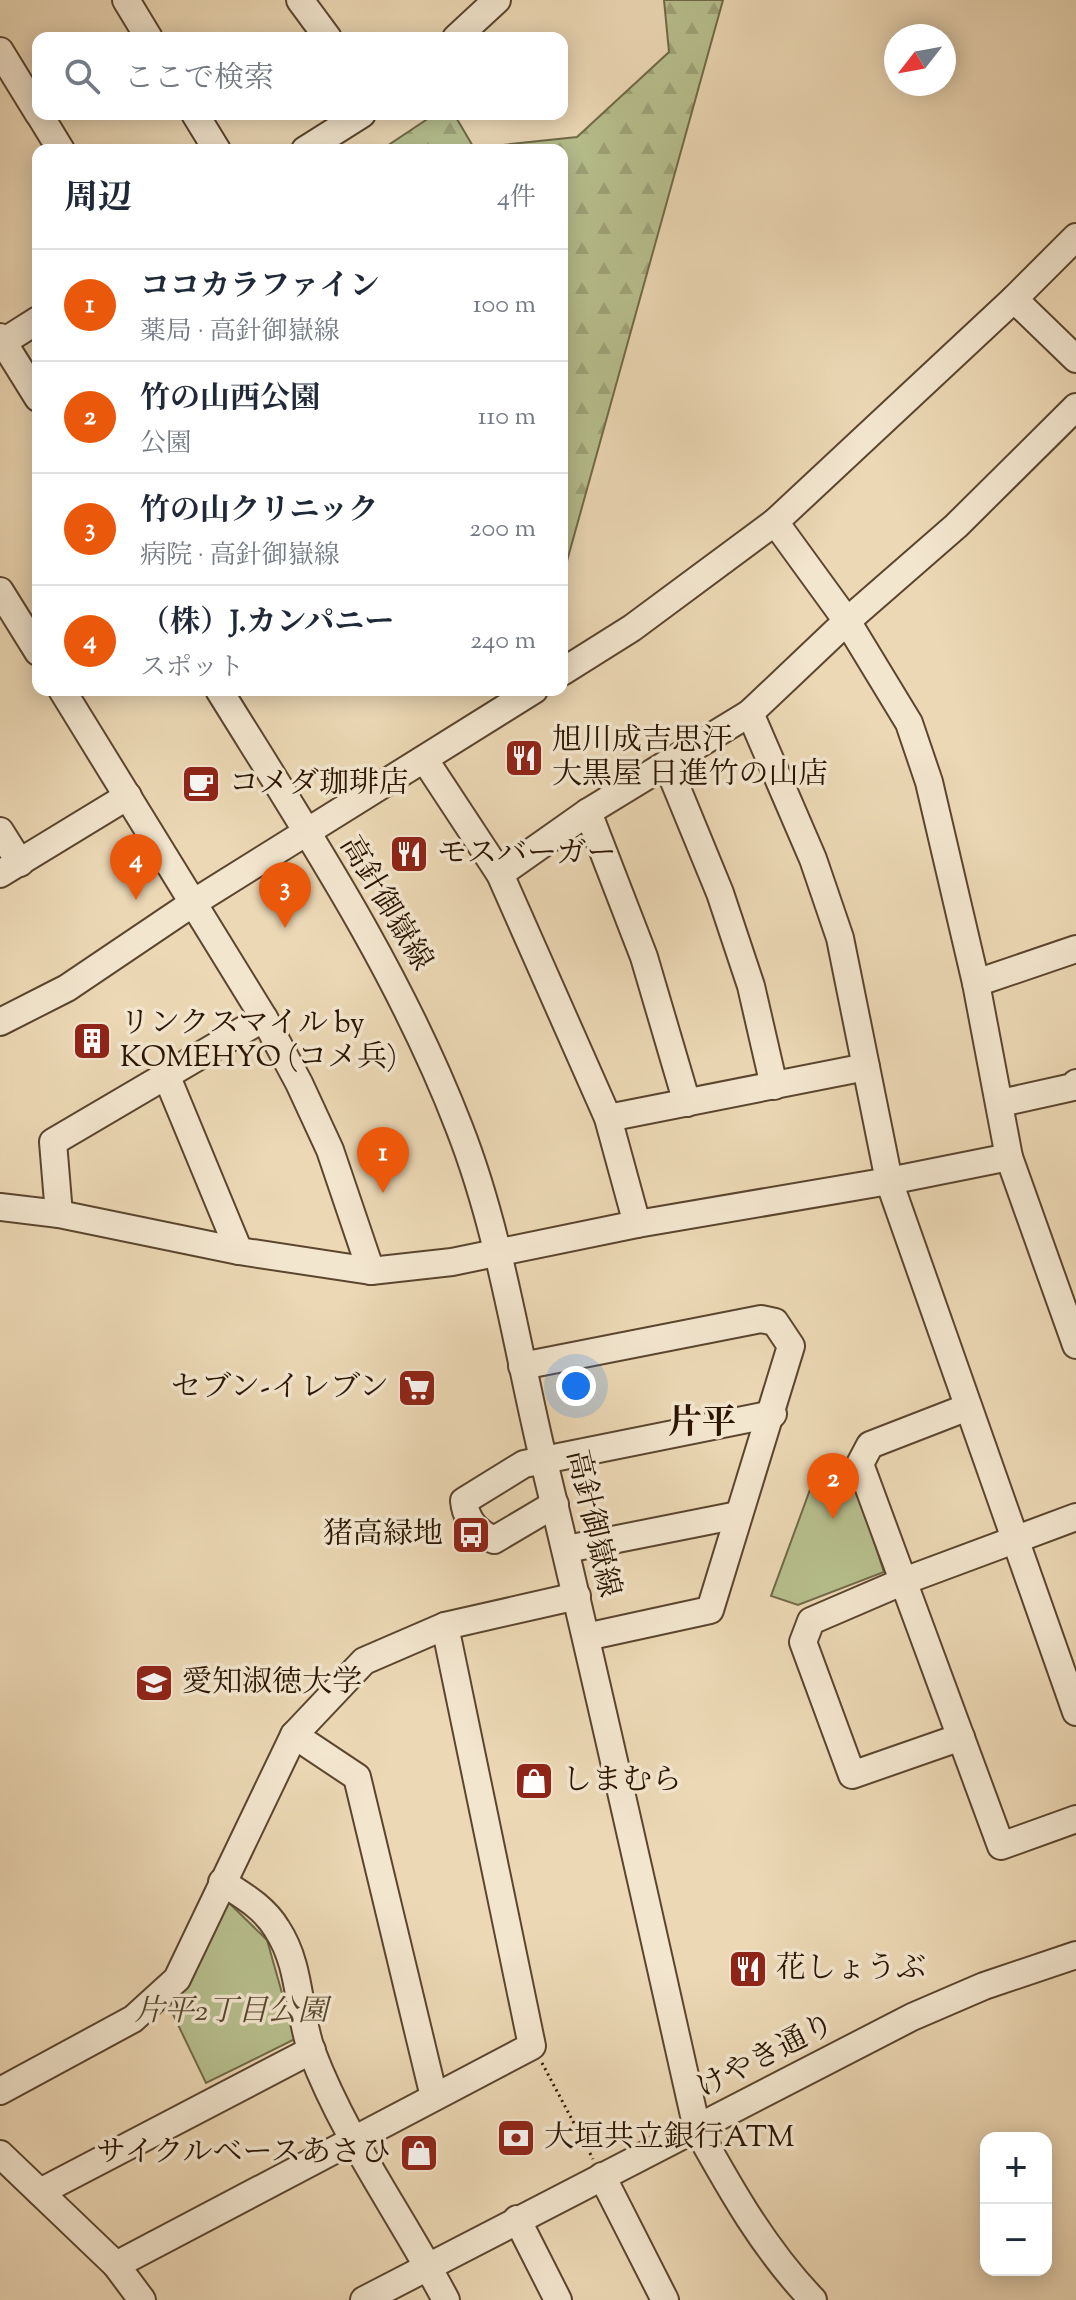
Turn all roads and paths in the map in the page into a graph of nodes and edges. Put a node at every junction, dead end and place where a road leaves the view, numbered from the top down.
1 (126, 0) edge
2 (300, 0) edge
3 (486, 3) edge
4 (145, 32) edge
5 (324, 32) edge
6 (461, 32) edge
7 (0, 51) edge
8 (32, 103) edge
9 (42, 120) edge
10 (199, 120) edge
11 (352, 120) edge
12 (57, 144) edge
13 (213, 144) edge
14 (314, 144) edge
15 (1076, 237) edge
16 (1014, 299) junction
17 (32, 323) edge
18 (1, 341) edge
19 (1076, 359) edge
20 (32, 389) edge
21 (1076, 407) edge
22 (775, 522) junction
23 (0, 591) edge
24 (847, 621) junction
25 (32, 642) edge
26 (568, 668) edge
27 (66, 696) edge
28 (223, 696) edge
29 (525, 696) edge
30 (750, 713) junction
31 (425, 760) junction
32 (667, 764) junction
33 (128, 796) junction
34 (588, 812) junction
35 (0, 831) edge
36 (306, 835) junction
37 (10, 868) edge
38 (500, 874) junction
39 (193, 903) junction
40 (1076, 949) edge
41 (976, 983) junction
42 (264, 1018) junction
43 (0, 1022) edge
44 (866, 1067) junction
45 (167, 1077) junction
46 (774, 1086) junction
47 (1075, 1086) edge
48 (687, 1103) junction
49 (1001, 1103) junction
50 (608, 1118) junction
51 (1009, 1157) junction
52 (889, 1181) junction
53 (0, 1207) edge
54 (59, 1214) junction
55 (637, 1224) junction
56 (239, 1251) junction
57 (496, 1253) junction
58 (371, 1271) junction
59 (1076, 1345) edge
60 (522, 1366) junction
61 (968, 1407) junction
62 (773, 1414) junction
63 (544, 1459) junction
64 (555, 1504) junction
65 (738, 1515) junction
66 (1076, 1517) edge
67 (1015, 1539) junction
68 (567, 1549) junction
69 (904, 1581) junction
70 (577, 1596) junction
71 (445, 1626) junction
72 (586, 1637) junction
73 (1076, 1712) edge
74 (294, 1735) junction
75 (961, 1737) junction
76 (1076, 1819) edge
77 (222, 1882) junction
78 (1076, 1955) edge
79 (532, 2046) junction
80 (312, 2050) junction
81 (0, 2091) edge
82 (434, 2097) junction
83 (697, 2129) junction
84 (355, 2139) junction
85 (0, 2154) edge
86 (602, 2176) junction
87 (40, 2192) junction
88 (517, 2219) junction
89 (116, 2265) junction
90 (426, 2268) junction
91 (142, 2300) edge
92 (364, 2300) edge
93 (446, 2300) edge
94 (558, 2300) edge
95 (665, 2300) edge
96 (813, 2300) edge

1 - 4 street
2 - 5 street
3 - 6 street
7 - 8 street
9 - 12 street
10 - 13 street
11 - 14 street
15 - 16 street
16 - 19 street
16 - 22 street
17 - 18 street
18 - 20 street
21 - 24 street
22 - 24 street
22 - 26 street
23 - 25 street
24 - 30 street
24 - 41 street
27 - 33 street
28 - 36 street, 高針御嶽線
29 - 31 street
30 - 32 street
30 - 44 street
31 - 36 street
31 - 38 street
32 - 34 street
32 - 46 street
33 - 37 street
33 - 39 street
34 - 38 street
34 - 48 street
35 - 37 street
36 - 39 street
36 - 57 street, 高針御嶽線
38 - 50 street
39 - 42 street
39 - 43 street
40 - 41 street
41 - 49 street
42 - 45 street
42 - 58 street
44 - 46 street
44 - 52 street
45 - 54 street
45 - 56 street
46 - 48 street
47 - 49 street
48 - 50 street
49 - 51 street
50 - 55 street
51 - 52 street
51 - 59 street
52 - 55 street
52 - 61 street
53 - 54 street
54 - 56 street
55 - 57 street
56 - 58 street
57 - 58 street
57 - 60 street, 高針御嶽線
60 - 62 street
60 - 63 street, 高針御嶽線
61 - 67 street
61 - 69 street
62 - 63 street
62 - 65 street
63 - 64 street, 高針御嶽線
63 - 64 street
64 - 68 street, 高針御嶽線
65 - 68 street
65 - 72 street
66 - 67 street
67 - 69 street
67 - 73 street
68 - 70 street, 高針御嶽線
69 - 75 street
69 - 75 street
70 - 71 street
70 - 72 street, 高針御嶽線
71 - 74 street
71 - 79 street
72 - 83 street, 高針御嶽線
74 - 77 street
74 - 82 street
75 - 76 street
77 - 80 street
77 - 81 street
78 - 83 street, けやき通り
79 - 82 street
79 - 86 path
80 - 84 street
80 - 87 street
82 - 84 street
83 - 86 street, けやき通り
83 - 96 street, 高針御嶽線
84 - 89 street
84 - 90 street
85 - 87 street
86 - 88 street, けやき通り
86 - 95 street
87 - 89 street
88 - 90 street, けやき通り
88 - 94 street
89 - 91 street
90 - 92 street, けやき通り
90 - 93 street

